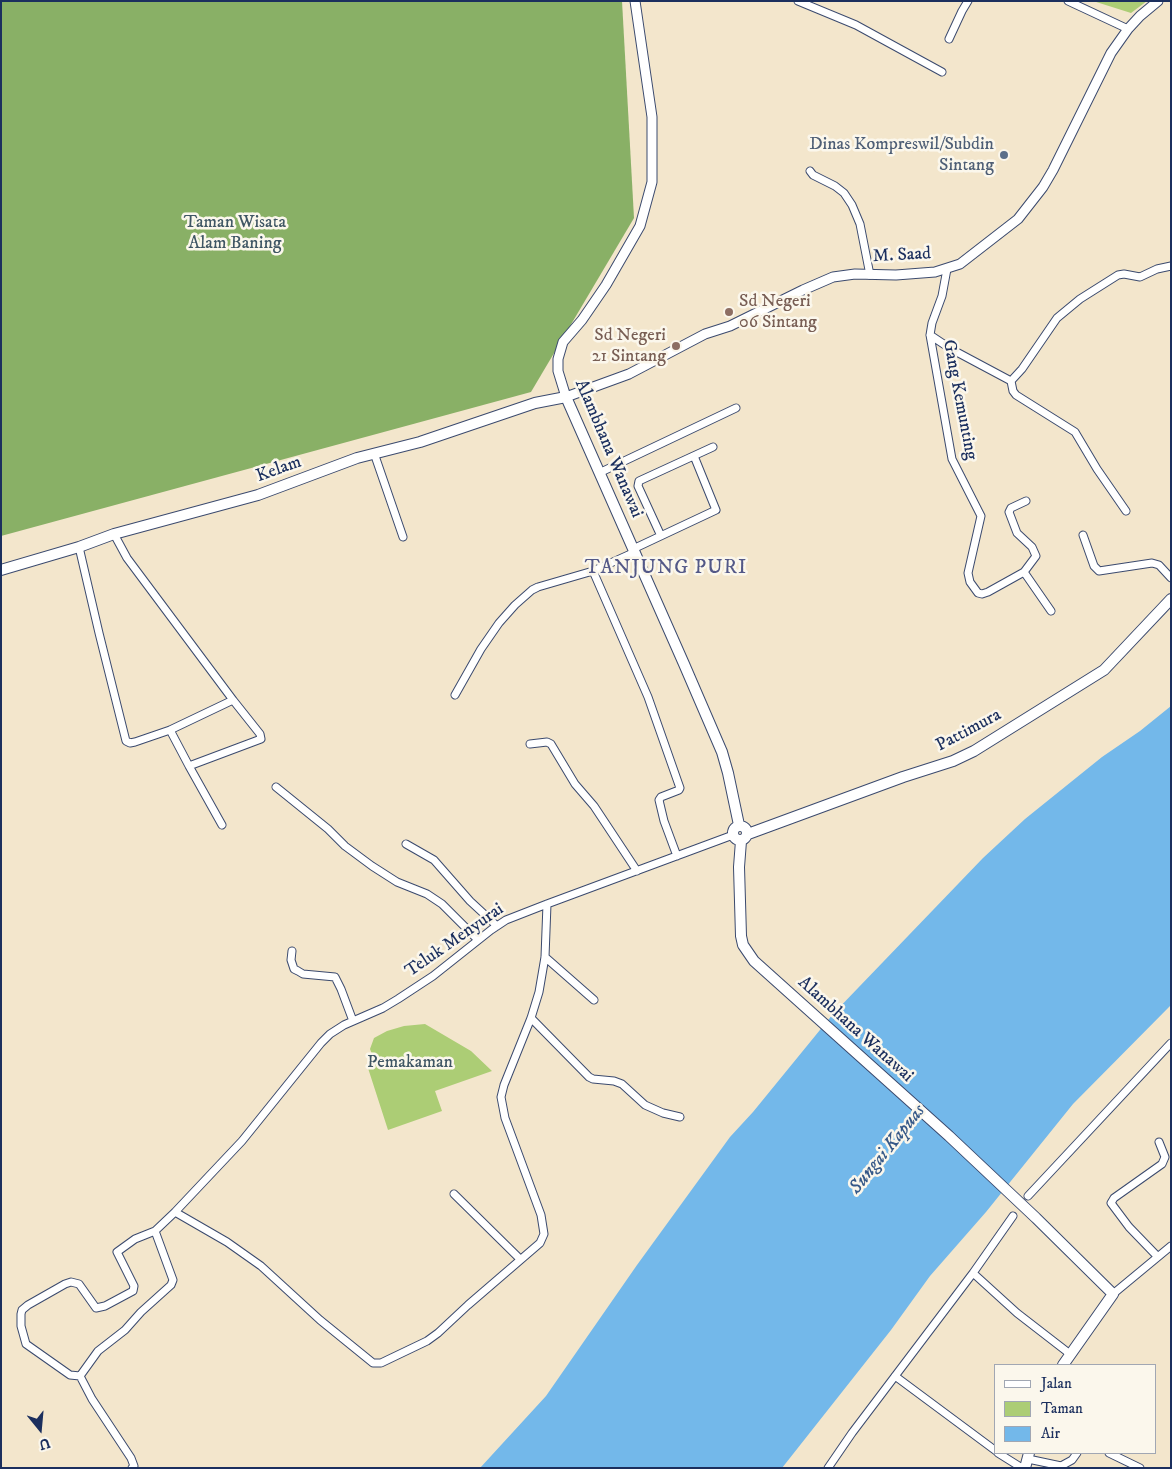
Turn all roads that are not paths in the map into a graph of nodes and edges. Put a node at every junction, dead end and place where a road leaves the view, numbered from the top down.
1 (634, 1) edge
2 (798, 1) edge
3 (968, 1) edge
4 (1068, 1) edge
5 (1158, 1) edge
6 (1128, 29) junction
7 (949, 39) dead end
8 (942, 72) dead end
9 (810, 171) dead end
10 (1171, 266) edge
11 (947, 269) junction
12 (870, 275) junction
13 (930, 335) junction
14 (1011, 381) junction
15 (566, 397) junction
16 (736, 408) dead end
17 (713, 448) dead end
18 (374, 453) junction
19 (694, 456) junction
20 (599, 473) junction
21 (1026, 501) dead end
22 (1126, 511) dead end
23 (114, 534) junction
24 (1082, 535) dead end
25 (661, 536) junction
26 (403, 538) dead end
27 (79, 547) junction
28 (634, 551) junction
29 (1, 570) edge
30 (593, 571) junction
31 (1024, 572) junction
32 (1171, 578) edge
33 (1171, 599) edge
34 (1051, 611) dead end
35 (455, 695) dead end
36 (233, 700) junction
37 (170, 730) junction
38 (530, 744) dead end
39 (189, 766) junction
40 (276, 787) dead end
41 (222, 825) dead end
42 (740, 836) junction
43 (406, 844) dead end
44 (677, 856) junction
45 (637, 871) junction
46 (547, 904) junction
47 (497, 926) junction
48 (478, 940) junction
49 (292, 951) dead end
50 (544, 957) junction
51 (594, 1000) dead end
52 (530, 1018) junction
53 (353, 1021) junction
54 (1171, 1043) edge
55 (680, 1117) dead end
56 (1158, 1142) dead end
57 (454, 1194) dead end
58 (1028, 1196) dead end
59 (175, 1212) junction
60 (1013, 1216) dead end
61 (155, 1230) junction
62 (1171, 1246) edge
63 (1157, 1256) junction
64 (520, 1260) junction
65 (973, 1273) junction
66 (1113, 1294) junction
67 (1070, 1354) junction
68 (1065, 1364) edge
69 (80, 1376) junction
70 (895, 1376) junction
71 (994, 1450) edge
72 (1003, 1454) edge
73 (1075, 1454) edge
74 (1112, 1454) edge
75 (1026, 1462) edge
76 (132, 1468) edge
77 (828, 1468) edge
78 (1140, 1468) edge

1 - 15 street, Alambhana Wanawai
2 - 8 street
3 - 7 street
4 - 6 street
5 - 6 street, M. Saad
6 - 11 street, M. Saad
9 - 12 street
10 - 14 street
11 - 12 street, M. Saad
11 - 13 street, Gang Kemunting
12 - 15 street, M. Saad
13 - 14 street
13 - 31 street, Gang Kemunting
14 - 22 street
15 - 18 main road, Kelam
15 - 20 main road, Alambhana Wanawai
16 - 20 street
17 - 19 street
18 - 23 main road, Kelam
18 - 26 street
19 - 25 street
19 - 25 street
20 - 28 main road, Alambhana Wanawai
21 - 31 street
23 - 27 main road, Kelam
23 - 36 street
24 - 32 street
25 - 28 street
27 - 29 main road, Kelam
27 - 37 street
28 - 30 street
28 - 42 main road, Alambhana Wanawai
30 - 35 street
30 - 44 street
31 - 34 street
33 - 42 main road, Pattimura
36 - 37 street
36 - 39 street
37 - 39 street
38 - 45 street
39 - 41 street
40 - 48 street
42 - 44 street, Teluk Menyurai
42 - 66 main road, Alambhana Wanawai
43 - 47 street
44 - 45 street, Teluk Menyurai
45 - 46 street, Teluk Menyurai
46 - 47 street, Teluk Menyurai
46 - 50 street
47 - 48 street, Teluk Menyurai
48 - 53 street, Teluk Menyurai
49 - 53 street
50 - 51 street
50 - 52 street
52 - 55 street
52 - 64 street
53 - 59 street, Teluk Menyurai
54 - 58 street
56 - 63 street
57 - 64 street
59 - 61 street, Teluk Menyurai
59 - 64 street
60 - 65 street
61 - 69 street
61 - 69 street, Teluk Menyurai
62 - 63 street
63 - 66 street
65 - 67 street
65 - 70 street
66 - 67 main road
67 - 68 main road
69 - 76 street
70 - 71 street
70 - 77 street
72 - 75 street
73 - 75 street
74 - 78 street

